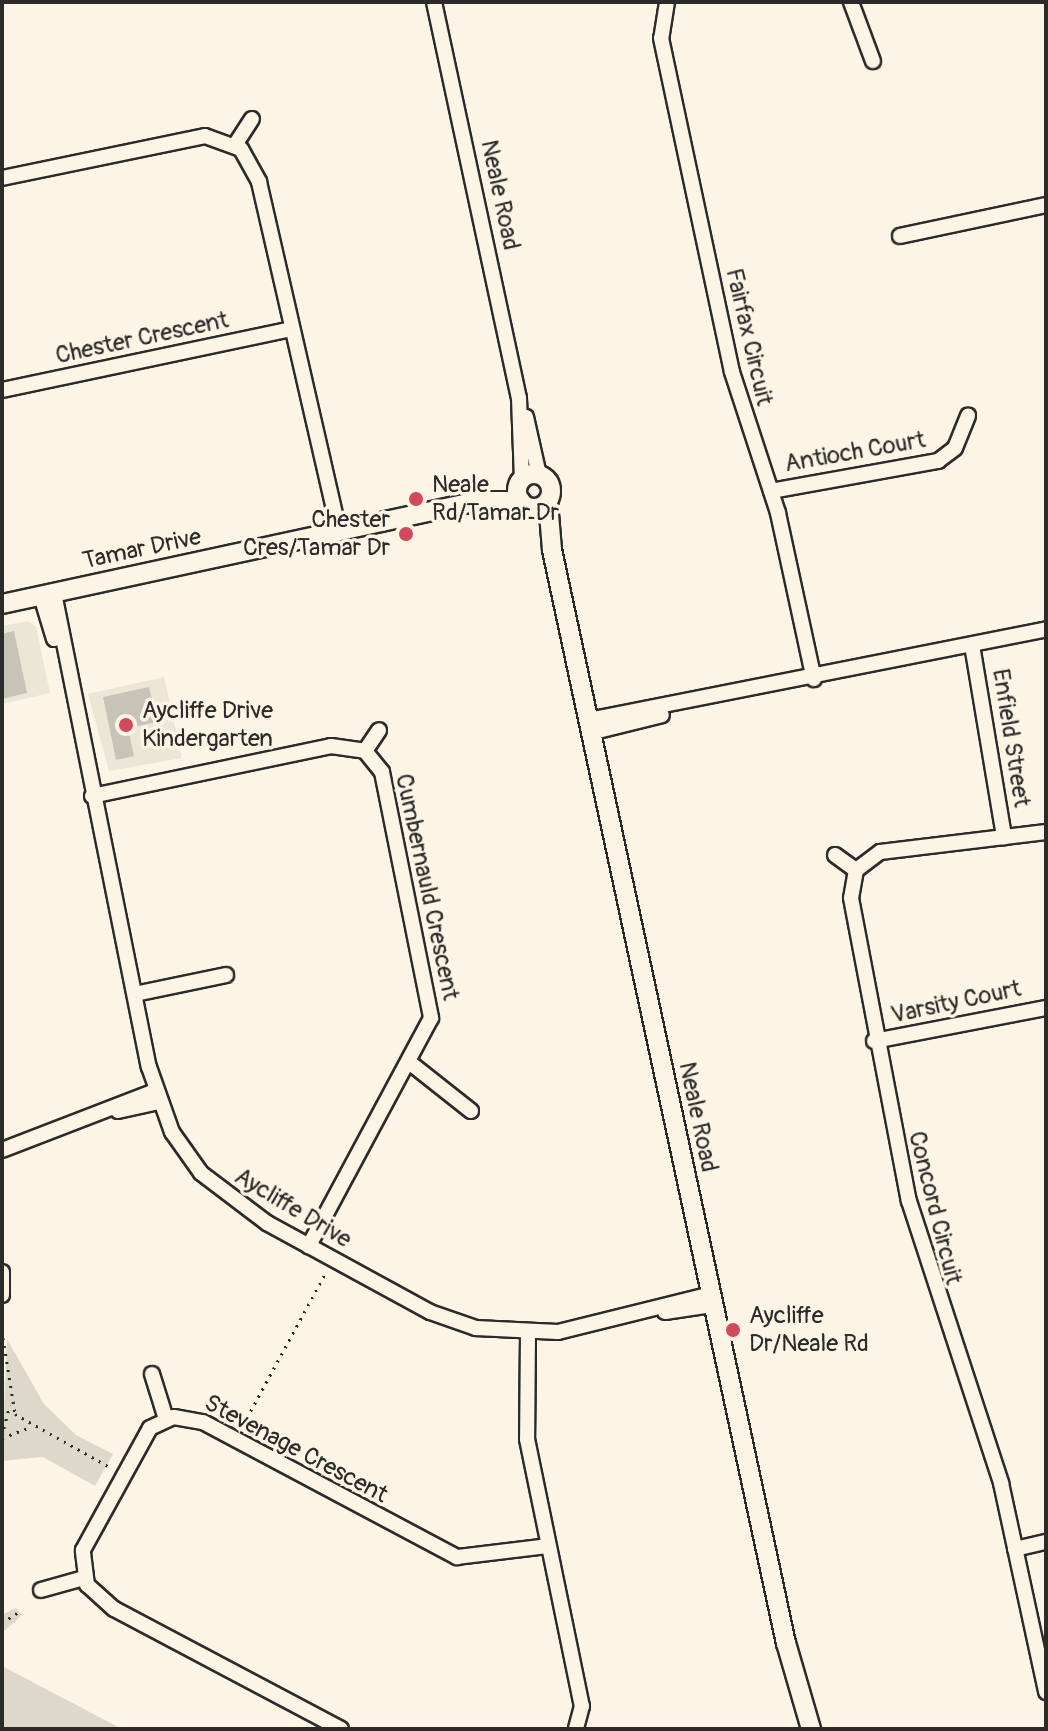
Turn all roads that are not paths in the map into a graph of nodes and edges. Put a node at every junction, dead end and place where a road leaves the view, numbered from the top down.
1 (434, 2) edge
2 (667, 2) edge
3 (851, 2) edge
4 (873, 61) dead end
5 (252, 119) dead end
6 (235, 145) junction
7 (2, 178) edge
8 (1046, 205) edge
9 (900, 236) dead end
10 (291, 329) junction
11 (2, 390) edge
12 (968, 415) dead end
13 (771, 491) junction
14 (530, 492) junction
15 (334, 532) junction
16 (48, 594) junction
17 (2, 604) edge
18 (1046, 629) edge
19 (972, 645) junction
20 (814, 679) junction
21 (589, 727) junction
22 (379, 730) dead end
23 (365, 751) junction
24 (92, 796) junction
25 (1046, 832) edge
26 (1004, 837) junction
27 (835, 855) dead end
28 (856, 870) junction
29 (226, 975) dead end
30 (135, 994) junction
31 (1046, 1008) edge
32 (874, 1041) junction
33 (409, 1062) junction
34 (157, 1096) junction
35 (471, 1111) dead end
36 (2, 1150) edge
37 (309, 1246) junction
38 (2, 1272) edge
39 (2, 1295) edge
40 (712, 1300) junction
41 (528, 1334) junction
42 (152, 1374) dead end
43 (166, 1419) junction
44 (1046, 1542) edge
45 (548, 1546) junction
46 (1015, 1549) junction
47 (84, 1578) junction
48 (41, 1590) dead end
49 (1046, 1692) edge
50 (799, 1694) junction
51 (341, 1729) edge
52 (576, 1729) edge
53 (804, 1729) edge
54 (811, 1729) edge

1 - 14 street, Neale Road
2 - 13 street, Fairfax Circuit
3 - 4 street
5 - 6 street
6 - 7 street
6 - 10 street
8 - 9 street
10 - 11 street, Chester Crescent
10 - 15 street
12 - 13 street, Antioch Court
13 - 20 street, Fairfax Circuit
14 - 15 street, Tamar Drive
14 - 21 street, Neale Road
15 - 16 street, Tamar Drive
16 - 17 street, Tamar Drive
16 - 24 street, Aycliffe Drive
18 - 19 street
19 - 20 street
19 - 26 street, Enfield Street
20 - 21 street
21 - 40 street, Neale Road
22 - 23 street, Cumbernauld Crescent
23 - 24 street, Cumbernauld Crescent
23 - 33 street, Cumbernauld Crescent
24 - 30 street, Aycliffe Drive
25 - 26 street
26 - 28 street
27 - 28 street
28 - 32 street, Concord Circuit
29 - 30 street
30 - 34 street, Aycliffe Drive
31 - 32 street, Varsity Court
32 - 46 street, Concord Circuit
33 - 35 street
33 - 37 street, Cumbernauld Crescent
34 - 36 street
34 - 37 street, Aycliffe Drive
37 - 41 street, Aycliffe Drive
38 - 39 street
40 - 41 street, Aycliffe Drive
40 - 50 street, Neale Road
41 - 45 street
42 - 43 street
43 - 45 street, Stevenage Crescent
43 - 47 street, Stevenage Crescent
44 - 46 street
45 - 52 street
46 - 49 street, Concord Circuit
47 - 48 street
47 - 51 street
50 - 53 street, Neale Road
50 - 54 street, Neale Road

